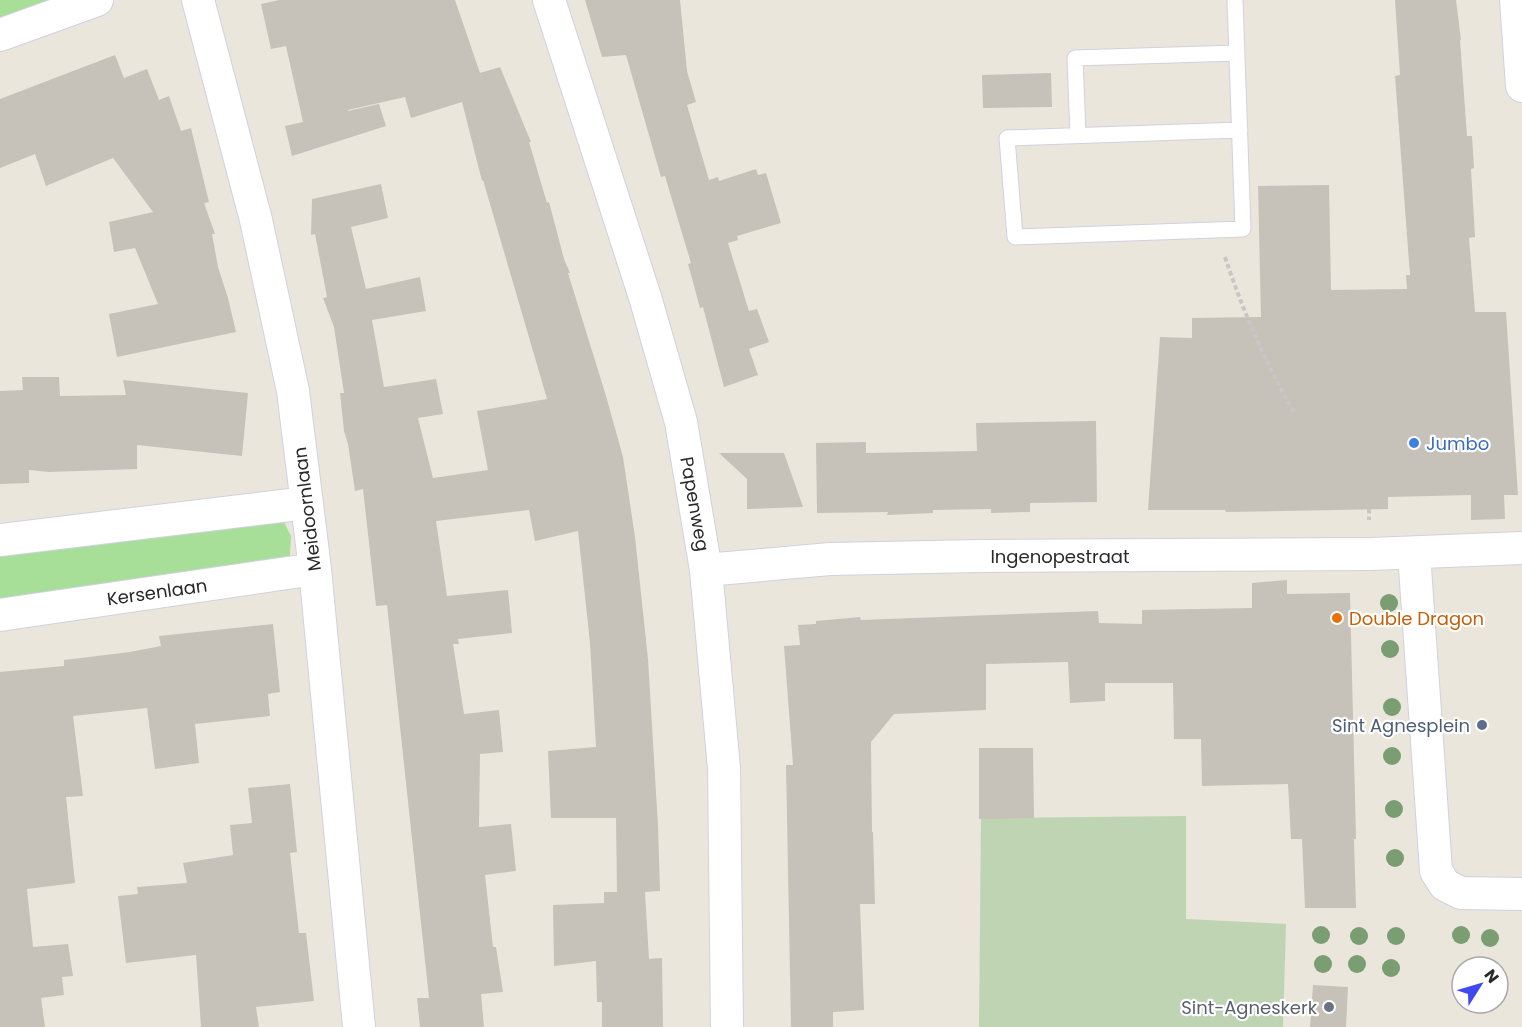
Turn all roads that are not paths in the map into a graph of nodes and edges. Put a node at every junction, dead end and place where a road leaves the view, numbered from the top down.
1 (97, 0) edge
2 (198, 0) edge
3 (549, 0) edge
4 (1235, 0) edge
5 (1516, 0) edge
6 (0, 35) edge
7 (1237, 53) junction
8 (1522, 86) edge
9 (1240, 130) junction
10 (1078, 135) junction
11 (306, 503) junction
12 (0, 540) edge
13 (1522, 548) edge
14 (1414, 553) junction
15 (315, 569) junction
16 (706, 570) junction
17 (0, 615) edge
18 (1522, 894) edge
19 (358, 1027) edge
20 (727, 1027) edge

1 - 6 street
2 - 11 street, Meidoornlaan
3 - 16 street, Papenweg
4 - 7 lane
5 - 8 street
7 - 9 lane
7 - 10 lane
9 - 10 lane
9 - 10 lane
11 - 12 street
11 - 15 street, Meidoornlaan
13 - 14 street
14 - 16 street, Ingenopestraat
14 - 18 street
15 - 17 street, Kersenlaan
15 - 19 street, Meidoornlaan
16 - 20 street, Papenweg

